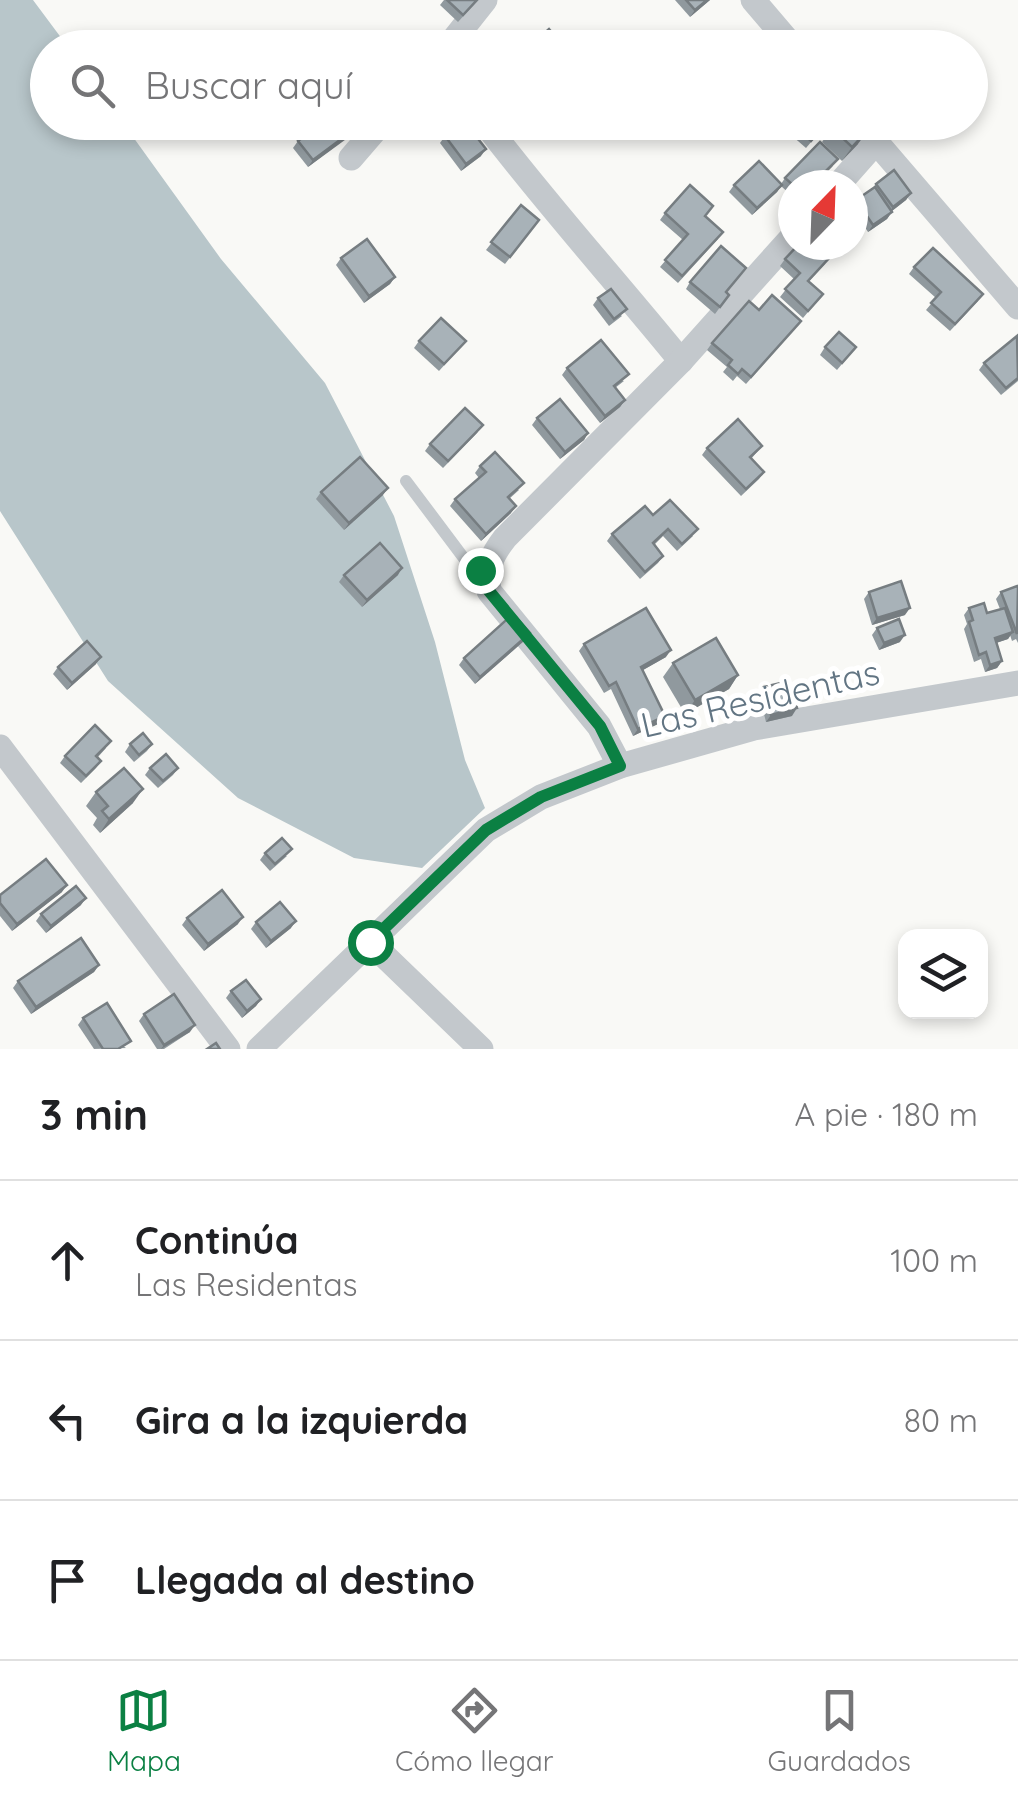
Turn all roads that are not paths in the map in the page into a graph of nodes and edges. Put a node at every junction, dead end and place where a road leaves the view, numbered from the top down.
1 (485, 0) edge
2 (753, 0) edge
3 (462, 30) edge
4 (779, 30) edge
5 (366, 140) edge
6 (498, 140) edge
7 (876, 142) joint
8 (351, 158) dead end
9 (851, 170) edge
10 (778, 253) edge
11 (1018, 307) edge
12 (682, 361) junction
13 (406, 481) dead end
14 (486, 572) junction
15 (1018, 683) edge
16 (0, 747) edge
17 (620, 766) junction
18 (370, 942) junction
19 (228, 1049) edge
20 (260, 1049) edge
21 (481, 1049) edge

1 - 3 street
2 - 4 street
5 - 8 street
6 - 12 street
7 - 9 street
7 - 11 street
10 - 12 street
12 - 14 street
13 - 14 lane
14 - 17 street
15 - 17 street, Las Residentas
16 - 19 street
17 - 18 street, Las Residentas
18 - 20 street, Las Residentas
18 - 21 street

